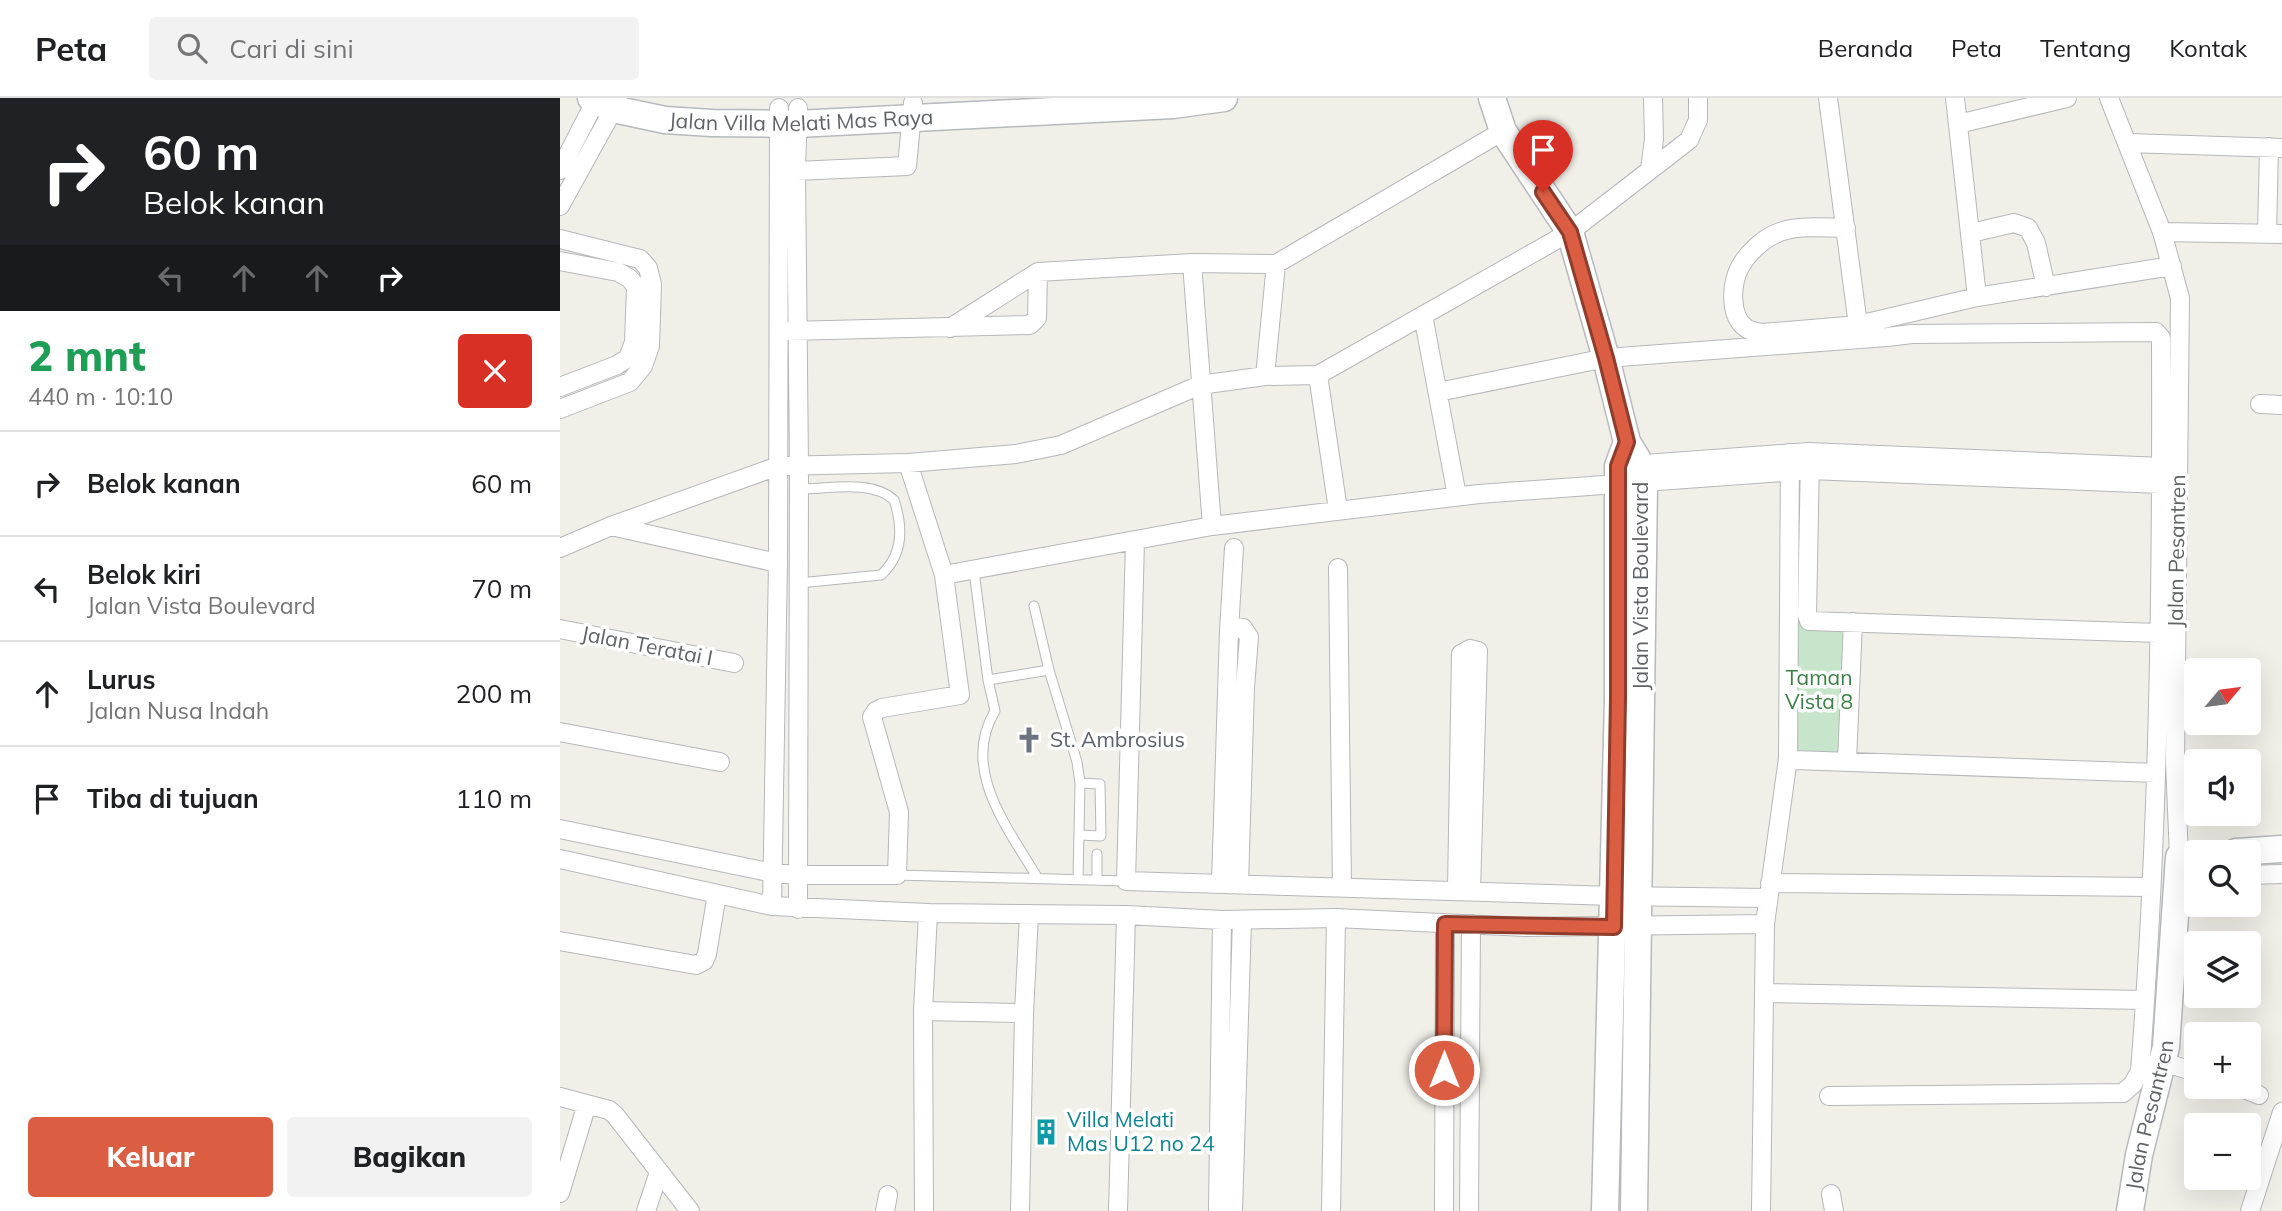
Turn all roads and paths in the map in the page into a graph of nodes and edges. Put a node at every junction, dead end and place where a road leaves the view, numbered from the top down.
1 (641, 98) edge
2 (1040, 98) edge
3 (1224, 98) edge
4 (1492, 98) edge
5 (1653, 98) edge
6 (1698, 98) edge
7 (1828, 98) edge
8 (1955, 98) edge
9 (2067, 98) edge
10 (2109, 98) edge
11 (603, 101) edge
12 (913, 111) junction
13 (788, 116) junction
14 (1958, 124) junction
15 (1503, 131) junction
16 (2128, 143) junction
17 (2276, 147) edge
18 (560, 170) edge
19 (1650, 170) junction
20 (796, 171) junction
21 (560, 206) edge
22 (1846, 228) junction
23 (1570, 232) junction
24 (2162, 232) junction
25 (1971, 233) junction
26 (2274, 233) edge
27 (560, 239) edge
28 (560, 261) edge
29 (1192, 263) junction
30 (1276, 264) junction
31 (1038, 272) junction
32 (2175, 276) junction
33 (2046, 287) junction
34 (1977, 297) junction
35 (1423, 315) junction
36 (1858, 325) junction
37 (950, 327) junction
38 (778, 330) junction
39 (797, 332) junction
40 (1606, 358) junction
41 (1318, 375) junction
42 (1265, 376) junction
43 (1200, 385) junction
44 (560, 387) edge
45 (1438, 391) junction
46 (2260, 404) dead end
47 (2282, 405) edge
48 (560, 409) edge
49 (1809, 452) junction
50 (1790, 453) junction
51 (908, 463) junction
52 (799, 465) junction
53 (778, 466) junction
54 (1630, 468) junction
55 (1810, 470) junction
56 (1792, 471) junction
57 (2162, 475) junction
58 (799, 489) junction
59 (1457, 496) junction
60 (1338, 510) junction
61 (611, 526) junction
62 (1212, 526) junction
63 (1135, 541) junction
64 (560, 548) edge
65 (1234, 548) dead end
66 (778, 563) junction
67 (1338, 568) dead end
68 (974, 571) junction
69 (944, 575) junction
70 (799, 583) junction
71 (1034, 606) dead end
72 (1853, 622) junction
73 (560, 629) edge
74 (2159, 633) junction
75 (734, 663) dead end
76 (1049, 670) junction
77 (988, 680) junction
78 (560, 732) edge
79 (1788, 758) junction
80 (1847, 761) junction
81 (720, 762) dead end
82 (2157, 774) junction
83 (1080, 783) junction
84 (560, 829) edge
85 (1080, 835) junction
86 (2185, 840) edge
87 (2282, 849) edge
88 (2261, 850) edge
89 (1097, 854) dead end
90 (560, 859) edge
91 (773, 873) junction
92 (2282, 874) edge
93 (799, 875) junction
94 (897, 875) junction
95 (2261, 875) edge
96 (1037, 877) junction
97 (1078, 879) junction
98 (1097, 879) junction
99 (1126, 881) junction
100 (1230, 884) junction
101 (1342, 887) junction
102 (2151, 887) junction
103 (1769, 890) junction
104 (1464, 891) junction
105 (717, 894) junction
106 (1626, 896) junction
107 (772, 906) junction
108 (2184, 906) edge
109 (798, 909) junction
110 (928, 913) junction
111 (1029, 914) junction
112 (1126, 915) junction
113 (1336, 918) junction
114 (1222, 920) junction
115 (1242, 920) junction
116 (1445, 924) junction
117 (1471, 924) junction
118 (1765, 924) junction
119 (1625, 926) junction
120 (560, 941) edge
121 (1764, 993) junction
122 (2145, 1000) junction
123 (923, 1011) junction
124 (1024, 1013) junction
125 (2162, 1062) junction
126 (2184, 1068) edge
127 (1444, 1094) junction
128 (1470, 1094) junction
129 (1829, 1096) dead end
130 (560, 1097) edge
131 (587, 1104) junction
132 (2282, 1112) edge
133 (659, 1172) junction
134 (560, 1193) edge
135 (646, 1211) edge
136 (690, 1211) edge
137 (924, 1211) edge
138 (1020, 1211) edge
139 (1118, 1211) edge
140 (1218, 1211) edge
141 (1233, 1211) edge
142 (1331, 1211) edge
143 (1444, 1211) edge
144 (1469, 1211) edge
145 (1605, 1211) edge
146 (1634, 1211) edge
147 (1761, 1211) edge
148 (2130, 1211) edge
149 (2250, 1211) edge

1 - 13 street, Jalan Villa Melati Mas Raya
2 - 12 street, Jalan Villa Melati Mas Raya
3 - 12 street, Jalan Villa Melati Mas Raya
4 - 15 street, Jalan Vista Boulevard
5 - 19 street
6 - 19 street
7 - 22 street
8 - 14 street
9 - 14 street
10 - 16 street, Jalan Pesantren
11 - 13 street, Jalan Villa Melati Mas Raya
11 - 18 street
11 - 21 street
12 - 13 street, Jalan Villa Melati Mas Raya
12 - 20 street
13 - 20 street
13 - 38 street
14 - 25 street
15 - 23 street, Jalan Vista Boulevard
15 - 30 street
16 - 17 street
16 - 24 street, Jalan Pesantren
17 - 26 street
19 - 23 street
20 - 39 street
22 - 36 street
22 - 36 street
23 - 35 street
23 - 40 street, Jalan Vista Boulevard
24 - 26 street
24 - 32 street, Jalan Pesantren
25 - 33 street
25 - 34 street
27 - 48 street
28 - 44 street
29 - 30 street
29 - 31 street
29 - 43 street
30 - 42 street
31 - 37 street
31 - 37 street
32 - 33 street
32 - 86 street, Jalan Pesantren
33 - 34 street
34 - 36 street
35 - 41 street
35 - 45 street
37 - 39 street
38 - 39 street
38 - 53 street
39 - 52 street
40 - 45 street
40 - 54 street, Jalan Vista Boulevard
40 - 57 street
41 - 42 street
41 - 60 street
42 - 43 street
43 - 51 street
43 - 62 street
45 - 59 street
46 - 47 street
49 - 50 street
49 - 55 street
49 - 57 street
50 - 54 street
50 - 56 street
51 - 52 street
51 - 69 street
52 - 53 street
52 - 58 street
53 - 61 street
53 - 66 street
54 - 56 street
54 - 59 street
54 - 106 street, Jalan Vista Boulevard
55 - 56 street
55 - 57 street
55 - 72 street
56 - 79 street
57 - 74 street
58 - 70 street
58 - 70 lane
59 - 60 street
60 - 62 street
61 - 64 street
61 - 66 street
62 - 63 street
63 - 68 street
63 - 99 street
65 - 100 street
66 - 91 street
67 - 101 street
68 - 69 street
68 - 77 lane
69 - 94 street
70 - 93 street
71 - 76 lane
72 - 74 street
72 - 80 street
73 - 75 street, Jalan Teratai I
74 - 82 street
76 - 77 lane
76 - 83 lane
77 - 96 lane
78 - 81 street
79 - 80 street
79 - 103 street
80 - 82 street
82 - 102 street
83 - 85 lane
83 - 85 lane
84 - 91 street
85 - 97 lane
87 - 88 street
89 - 98 lane
90 - 105 street
91 - 93 street
91 - 107 street
92 - 95 street
93 - 94 street
93 - 109 street
94 - 96 lane
96 - 97 lane
97 - 98 lane
98 - 99 lane
99 - 100 street
100 - 101 street
101 - 104 street
102 - 103 street
102 - 122 street
103 - 106 street
103 - 118 street
104 - 104 street
104 - 106 street
105 - 107 street
105 - 120 street
106 - 119 street, Jalan Vista Boulevard
107 - 109 street
108 - 125 street, Jalan Pesantren
109 - 110 street
110 - 111 street
110 - 123 street
111 - 112 street
111 - 124 street
112 - 114 street
112 - 139 street
113 - 115 street
113 - 116 street
113 - 142 street
114 - 115 street
114 - 140 street
115 - 141 street
116 - 117 street
116 - 127 street
117 - 119 street
117 - 128 street
118 - 119 street
118 - 121 street
119 - 145 street, Jalan Vista Boulevard
119 - 146 street, Jalan Vista Boulevard
121 - 122 street
121 - 147 street
122 - 129 street
123 - 124 street
123 - 137 street
124 - 138 street
125 - 126 street
125 - 148 street, Jalan Pesantren
127 - 128 street
127 - 143 street
128 - 144 street
130 - 131 street
131 - 133 street
131 - 134 street
132 - 149 street
133 - 135 street
133 - 136 street

